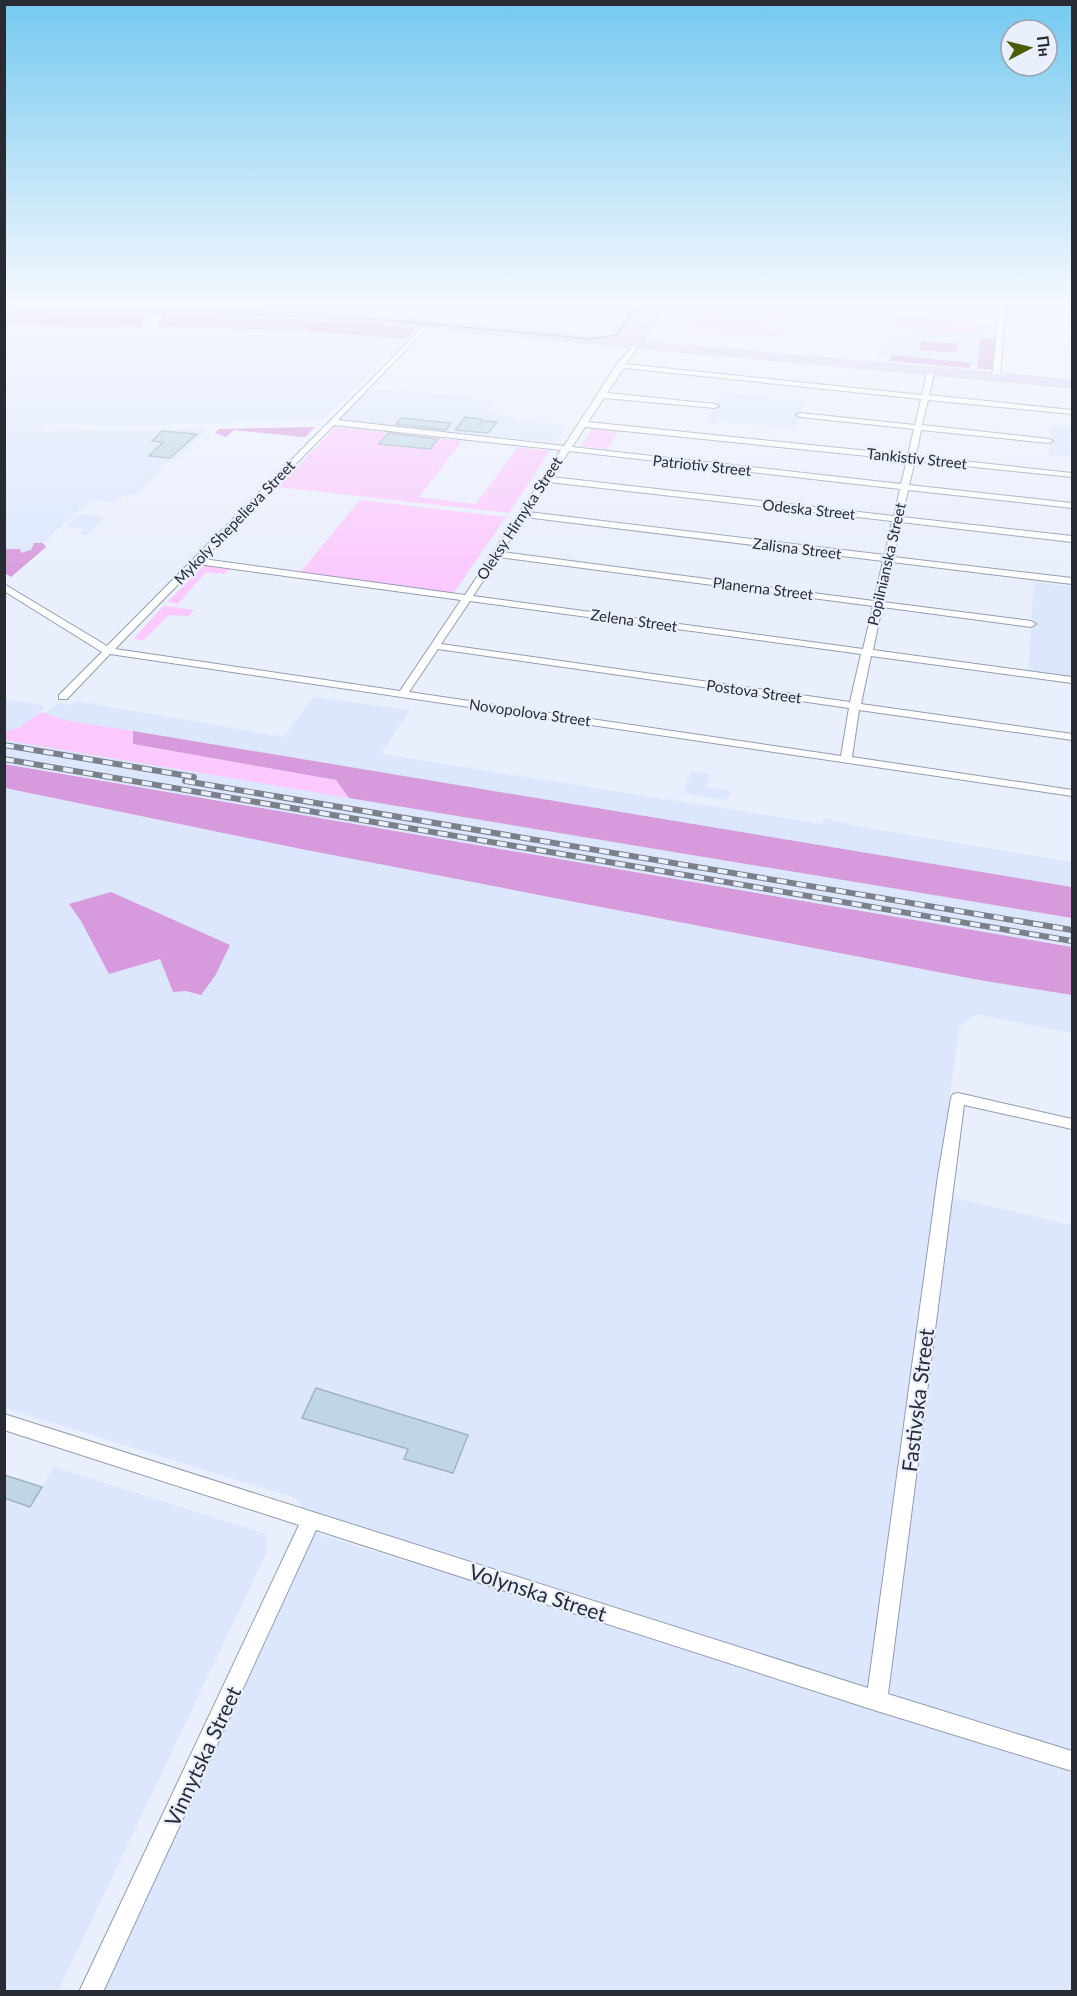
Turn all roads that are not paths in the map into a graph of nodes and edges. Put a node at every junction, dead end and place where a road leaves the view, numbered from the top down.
1 (359, 394) edge
2 (896, 394) edge
3 (601, 395) joint
4 (924, 397) junction
5 (714, 406) dead end
6 (1072, 412) edge
7 (801, 415) dead end
8 (332, 422) junction
9 (582, 424) junction
10 (917, 427) junction
11 (1049, 441) dead end
12 (564, 450) junction
13 (912, 457) junction
14 (1072, 475) edge
15 (545, 479) junction
16 (904, 486) junction
17 (1072, 506) edge
18 (522, 514) junction
19 (897, 518) junction
20 (1072, 539) edge
21 (495, 554) junction
22 (888, 559) junction
23 (196, 561) junction
24 (1072, 581) edge
25 (4, 587) edge
26 (467, 597) junction
27 (878, 603) junction
28 (1030, 624) dead end
29 (435, 645) junction
30 (108, 651) junction
31 (867, 651) junction
32 (1072, 680) edge
33 (403, 694) junction
34 (63, 697) dead end
35 (855, 705) junction
36 (1072, 737) edge
37 (846, 759) junction
38 (1072, 793) edge
39 (1072, 1125) edge
40 (4, 1422) edge
41 (311, 1520) junction
42 (878, 1701) junction
43 (1072, 1761) edge
44 (92, 1992) edge

1 - 8 street, Mykoly Shepelieva Street
2 - 4 street
3 - 5 street
3 - 9 street, Oleksy Hirnyka Street
4 - 6 street
4 - 10 street, Popilnianska Street
7 - 10 street
8 - 12 street, Patriotiv Street
8 - 23 street, Mykoly Shepelieva Street
9 - 12 street, Oleksy Hirnyka Street
9 - 13 street, Tankistiv Street
10 - 11 street
10 - 13 street, Popilnianska Street
12 - 15 street, Oleksy Hirnyka Street
12 - 16 street, Patriotiv Street
13 - 14 street, Tankistiv Street
13 - 16 street, Popilnianska Street
15 - 18 street, Oleksy Hirnyka Street
15 - 19 street, Odeska Street
16 - 17 street, Patriotiv Street
16 - 19 street, Popilnianska Street
18 - 21 street, Oleksy Hirnyka Street
18 - 22 street, Zalisna Street
19 - 20 street, Odeska Street
19 - 22 street, Popilnianska Street
21 - 26 street, Oleksy Hirnyka Street
21 - 27 street, Planerna Street
22 - 24 street, Zalisna Street
22 - 27 street, Popilnianska Street
23 - 26 street, Zelena Street
23 - 30 street, Mykoly Shepelieva Street
25 - 30 street, Novopolova Street
26 - 29 street, Oleksy Hirnyka Street
26 - 31 street, Zelena Street
27 - 28 street, Planerna Street
27 - 31 street, Popilnianska Street
29 - 33 street, Oleksy Hirnyka Street
29 - 35 street, Postova Street
30 - 33 street, Novopolova Street
30 - 34 street, Mykoly Shepelieva Street
31 - 32 street, Zelena Street
31 - 35 street, Popilnianska Street
33 - 37 street, Novopolova Street
35 - 36 street, Postova Street
35 - 37 street, Popilnianska Street
37 - 38 street, Novopolova Street
39 - 42 street, Fastivska Street
40 - 41 street, Volynska Street
41 - 42 street, Volynska Street
41 - 44 street, Vinnytska Street
42 - 43 street, Volynska Street

